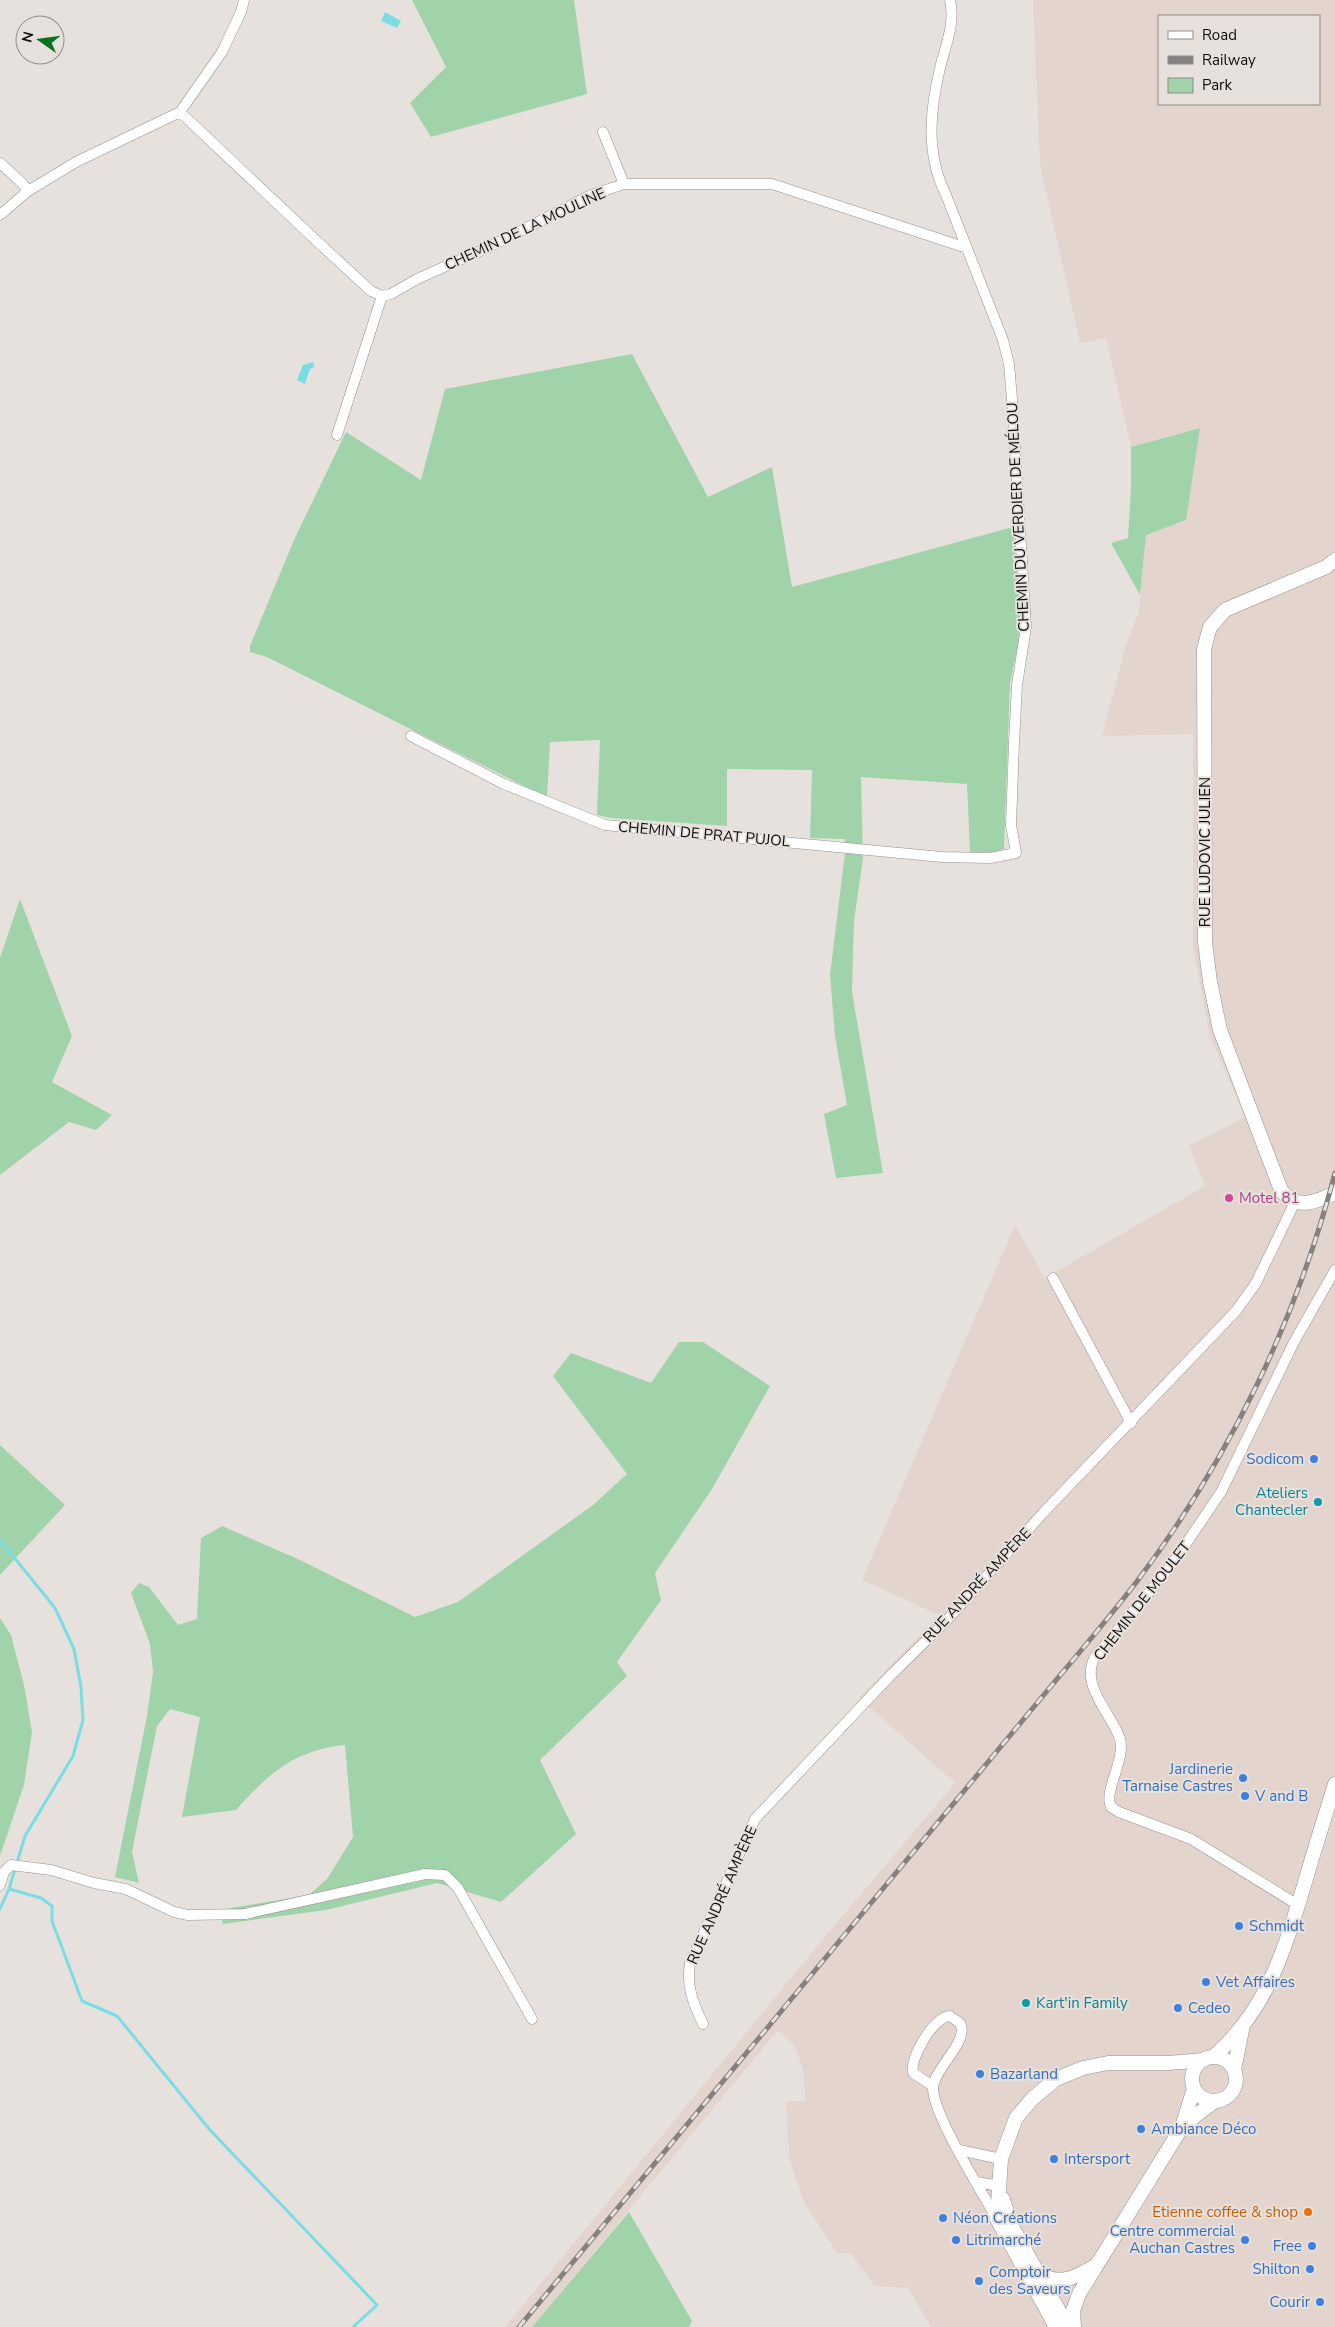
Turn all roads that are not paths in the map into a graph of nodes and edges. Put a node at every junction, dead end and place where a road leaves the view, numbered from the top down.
1 (244, 0) edge
2 (950, 0) edge
3 (180, 112) junction
4 (603, 132) dead end
5 (0, 163) edge
6 (624, 184) junction
7 (28, 191) junction
8 (0, 215) edge
9 (967, 248) junction
10 (382, 296) junction
11 (337, 435) dead end
12 (1335, 560) edge
13 (411, 736) dead end
14 (1016, 853) joint
15 (1335, 1193) edge
16 (1295, 1202) junction
17 (1335, 1270) edge
18 (1053, 1278) dead end
19 (1131, 1423) junction
20 (1335, 1784) edge
21 (0, 1886) edge
22 (1298, 1905) junction
23 (532, 2019) dead end
24 (702, 2024) dead end
25 (1242, 2029) junction
26 (1208, 2058) junction
27 (1168, 2063) junction
28 (1234, 2070) junction
29 (1193, 2084) junction
30 (933, 2086) junction
31 (1215, 2101) junction
32 (1182, 2127) junction
33 (959, 2150) junction
34 (1001, 2159) junction
35 (977, 2182) junction
36 (999, 2186) junction
37 (997, 2220) junction
38 (1096, 2266) junction
39 (1039, 2275) junction
40 (1058, 2281) junction
41 (1079, 2294) junction
42 (1045, 2296) junction
43 (1056, 2327) edge
44 (1068, 2327) edge
45 (1074, 2327) edge

1 - 3 street
2 - 9 street, CHEMIN DU VERDIER DE MÉLOU
3 - 7 street
3 - 10 street
4 - 6 street
5 - 7 street
6 - 9 street, CHEMIN DE LA MOULINE
6 - 10 street, CHEMIN DE LA MOULINE
7 - 8 street
9 - 14 street, CHEMIN DU VERDIER DE MÉLOU
10 - 11 street
12 - 16 main road, RUE LUDOVIC JULIEN
13 - 14 street, CHEMIN DE PRAT PUJOL
15 - 16 main road
16 - 19 street, RUE ANDRÉ AMPÈRE
17 - 22 street, CHEMIN DE MOULET
18 - 19 street
19 - 24 street, RUE ANDRÉ AMPÈRE
20 - 22 main road
21 - 23 street
22 - 25 main road
25 - 26 main road
25 - 28 main road
26 - 27 main road
26 - 28 main road
26 - 29 main road
27 - 29 main road
27 - 34 main road
28 - 31 main road
29 - 31 main road
29 - 32 main road
30 - 30 street
30 - 33 street
31 - 32 main road
32 - 38 main road
33 - 34 street
33 - 35 street
34 - 36 main road
35 - 36 street
35 - 37 street
36 - 37 main road
36 - 39 main road
37 - 42 main road
38 - 40 main road
38 - 41 main road
39 - 40 main road
39 - 42 main road
40 - 42 main road
41 - 42 main road
41 - 45 main road
42 - 43 main road
42 - 44 main road

